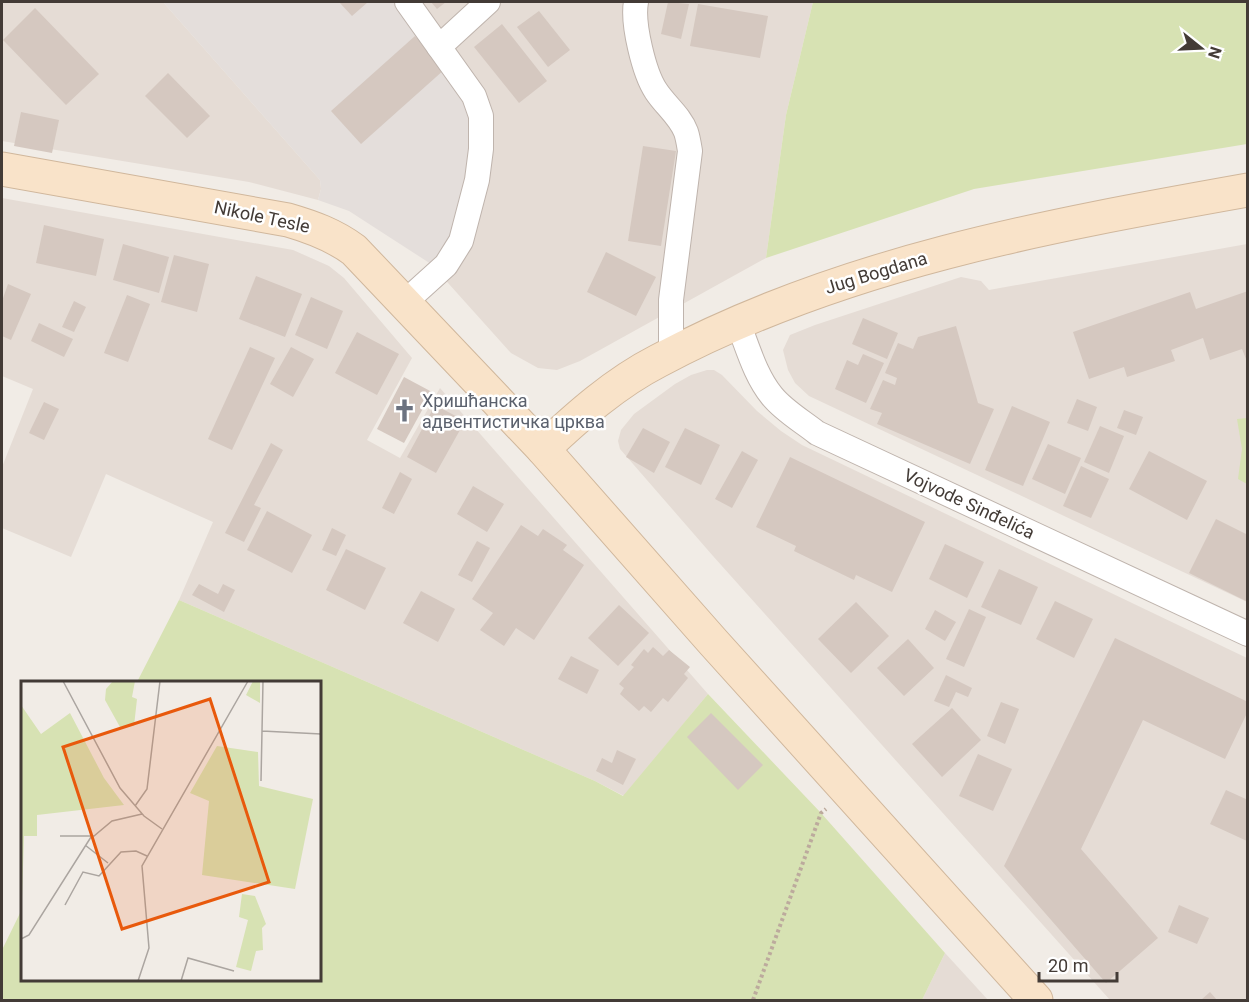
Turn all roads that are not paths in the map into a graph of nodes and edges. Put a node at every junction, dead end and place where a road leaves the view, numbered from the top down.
1 (407, 2) edge
2 (488, 2) edge
3 (636, 2) edge
4 (439, 47) junction
5 (2, 169) edge
6 (1248, 190) edge
7 (405, 302) junction
8 (738, 323) junction
9 (671, 354) junction
10 (543, 449) junction
11 (1248, 634) edge
12 (1036, 1000) edge

1 - 4 street
2 - 4 street
3 - 9 street
4 - 7 street
5 - 7 street, Nikole Tesle
6 - 8 street, Jug Bogdana
7 - 10 street, Nikole Tesle
8 - 9 street, Jug Bogdana
8 - 11 street, Vojvode Sinđelića
9 - 10 street, Jug Bogdana
10 - 12 street, Nikole Tesle

